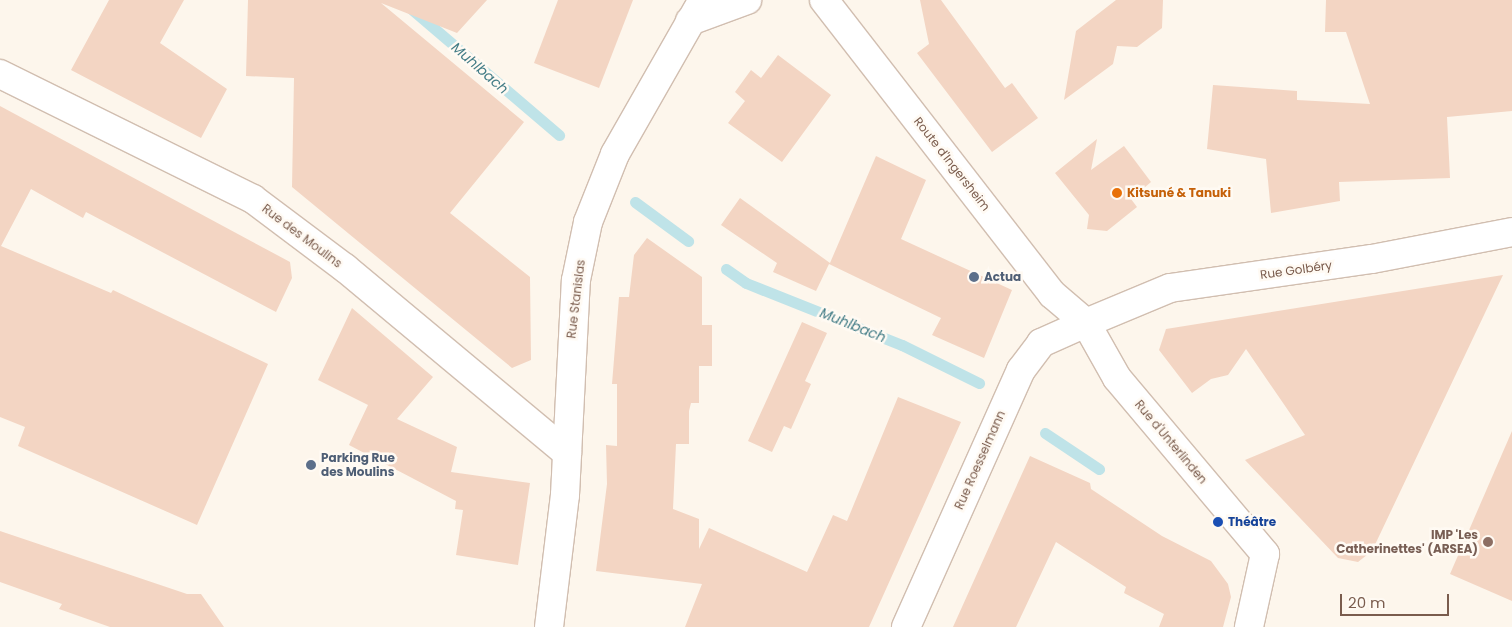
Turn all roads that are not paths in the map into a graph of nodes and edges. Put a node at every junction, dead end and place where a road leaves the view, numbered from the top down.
1 (747, 0) edge
2 (824, 0) edge
3 (697, 11) edge
4 (0, 74) edge
5 (1512, 232) edge
6 (1086, 323) junction
7 (567, 454) junction
8 (549, 627) edge
9 (906, 627) edge
10 (1249, 627) edge

1 - 3 main road
2 - 6 main road, Route d'Ingersheim
3 - 7 main road, Rue Stanislas
4 - 7 main road, Rue des Moulins
5 - 6 main road, Rue Golbéry
6 - 9 main road, Rue Roesselmann
6 - 10 main road, Rue d'Unterlinden
7 - 8 main road, Rue Stanislas

